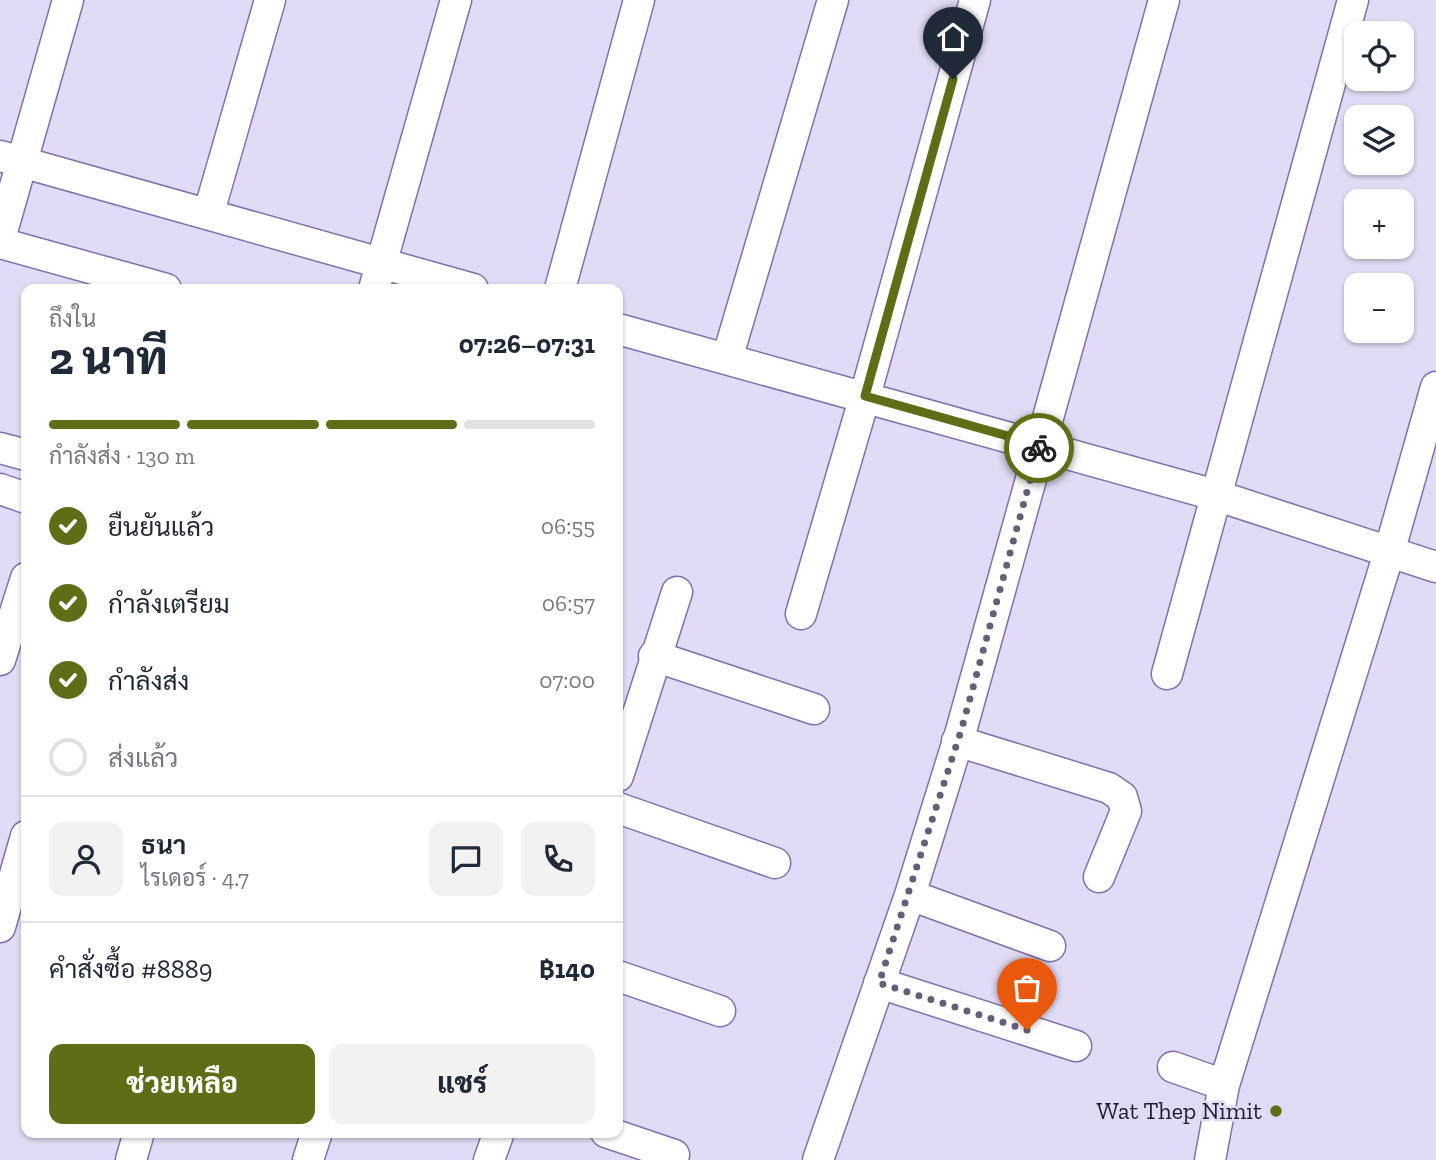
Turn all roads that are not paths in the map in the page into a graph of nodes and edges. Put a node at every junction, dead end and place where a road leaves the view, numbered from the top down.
1 (68, 0) edge
2 (270, 0) edge
3 (456, 0) edge
4 (639, 0) edge
5 (833, 0) edge
6 (975, 0) edge
7 (1164, 0) edge
8 (1351, 1) edge
9 (10, 159) edge
10 (209, 212) junction
11 (0, 241) edge
12 (378, 276) edge
13 (128, 284) edge
14 (436, 284) edge
15 (561, 284) edge
16 (623, 330) edge
17 (727, 359) junction
18 (1436, 387) edge
19 (865, 396) junction
20 (1040, 445) junction
21 (0, 449) edge
22 (21, 454) edge
23 (0, 489) edge
24 (1215, 495) junction
25 (21, 496) edge
26 (1389, 553) junction
27 (1436, 567) edge
28 (677, 592) dead end
29 (21, 593) edge
30 (801, 614) dead end
31 (3, 646) edge
32 (654, 656) junction
33 (1167, 674) dead end
34 (814, 709) dead end
35 (957, 741) junction
36 (623, 759) edge
37 (623, 810) edge
38 (18, 856) edge
39 (775, 863) dead end
40 (1099, 877) dead end
41 (910, 895) junction
42 (0, 927) edge
43 (1050, 946) dead end
44 (623, 978) edge
45 (879, 983) junction
46 (720, 1011) dead end
47 (1076, 1046) dead end
48 (1173, 1068) dead end
49 (1224, 1085) junction
50 (137, 1138) edge
51 (315, 1138) edge
52 (497, 1138) edge
53 (623, 1138) edge
54 (674, 1155) dead end
55 (131, 1160) edge
56 (308, 1160) edge
57 (489, 1160) edge
58 (818, 1160) edge
59 (1210, 1160) edge

1 - 9 street
2 - 10 street
3 - 12 street
4 - 15 street
5 - 17 street
6 - 19 street
7 - 20 street
8 - 24 street
9 - 10 street
9 - 11 street
10 - 12 street
11 - 13 street
12 - 14 street
16 - 17 street
17 - 19 street
18 - 26 street
19 - 20 street
19 - 30 street
20 - 24 street
20 - 35 street
21 - 22 street
23 - 25 street
24 - 26 street
24 - 33 street
26 - 27 street
26 - 49 street
28 - 32 street
29 - 31 street
32 - 34 street
32 - 36 street
35 - 40 street
35 - 41 street
37 - 39 street
38 - 42 street
41 - 43 street
41 - 45 street
44 - 46 street
45 - 47 street
45 - 58 street
48 - 49 street
49 - 59 street
50 - 55 street
51 - 56 street
52 - 57 street
53 - 54 street

